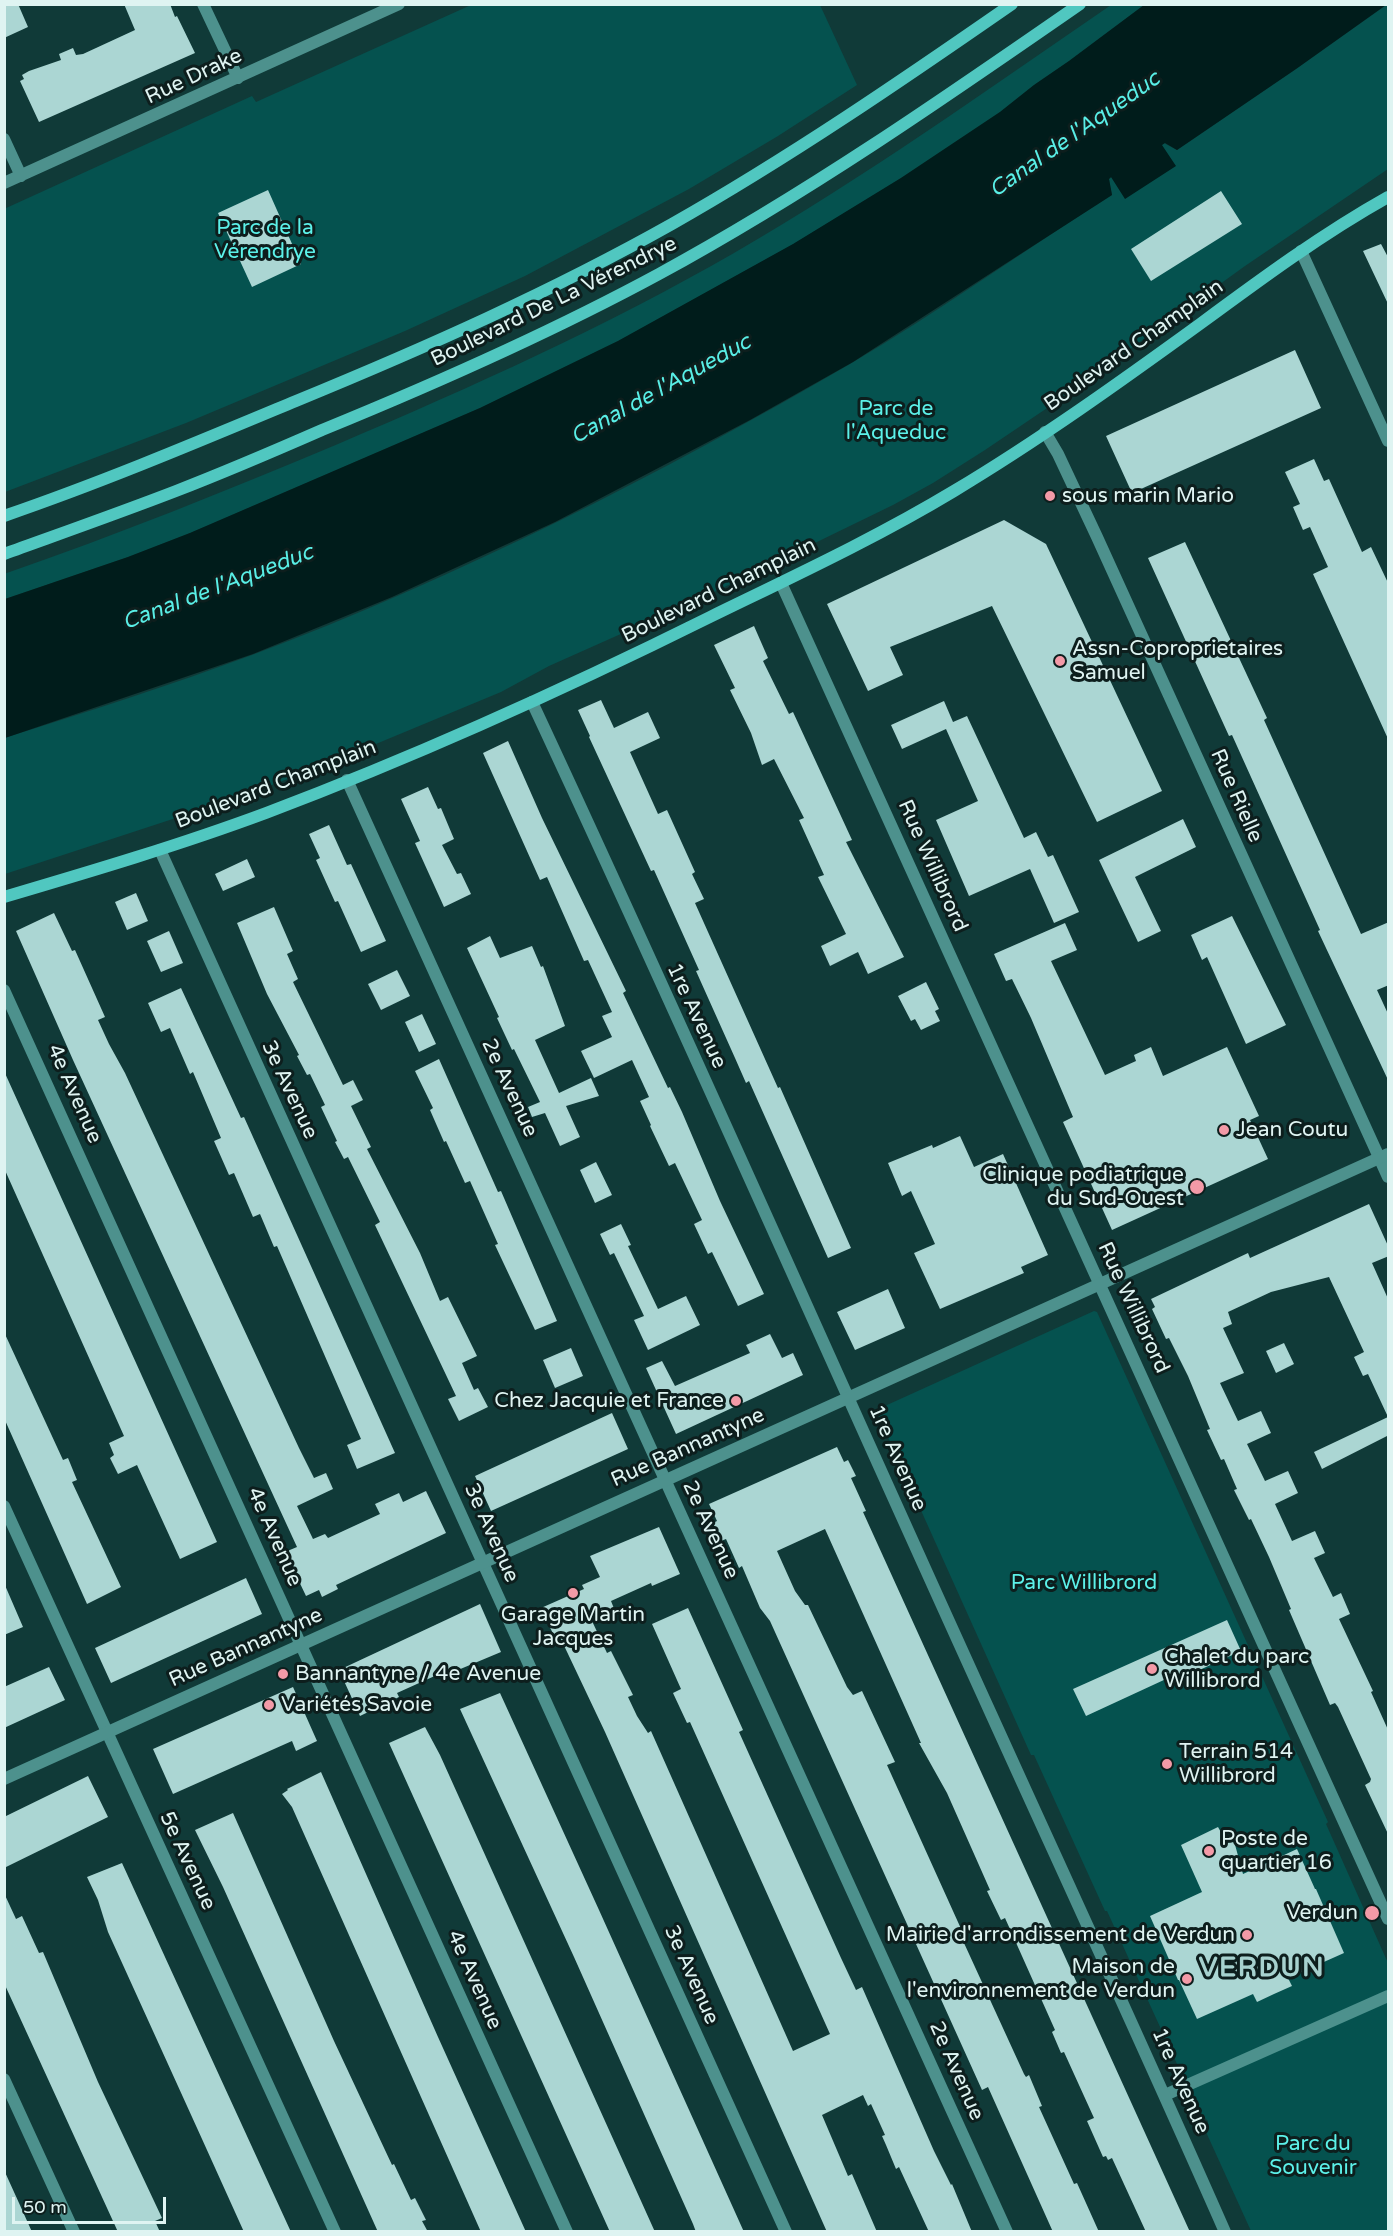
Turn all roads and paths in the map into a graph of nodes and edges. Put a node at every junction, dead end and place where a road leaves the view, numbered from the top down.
1 (203, 4) edge
2 (399, 4) edge
3 (1012, 4) edge
4 (1080, 4) edge
5 (238, 78) junction
6 (4, 139) edge
7 (21, 176) junction
8 (4, 183) edge
9 (1389, 197) edge
10 (1301, 251) junction
11 (1045, 432) junction
12 (1389, 441) edge
13 (4, 516) edge
14 (4, 554) edge
15 (782, 583) junction
16 (532, 702) junction
17 (347, 780) junction
18 (160, 850) junction
19 (4, 897) edge
20 (4, 990) edge
21 (1384, 1156) edge
22 (1389, 1177) edge
23 (1100, 1283) junction
24 (848, 1397) junction
25 (666, 1480) junction
26 (4, 1506) edge
27 (483, 1563) junction
28 (301, 1645) junction
29 (107, 1732) junction
30 (4, 1779) edge
31 (1389, 1919) edge
32 (1389, 1995) edge
33 (4, 2079) edge
34 (1165, 2095) junction
35 (74, 2232) edge
36 (335, 2232) edge
37 (567, 2232) edge
38 (786, 2232) edge
39 (1007, 2232) edge
40 (1225, 2232) edge

1 - 5 street
2 - 5 street, Rue Drake
3 - 13 main road, Boulevard De La Vérendrye
4 - 14 main road, Boulevard De La Vérendrye
5 - 7 street, Rue Drake
6 - 7 street
7 - 8 street, Rue Drake
9 - 10 main road, Boulevard Champlain
10 - 11 main road, Boulevard Champlain
10 - 12 street
11 - 15 main road, Boulevard Champlain
11 - 21 street, Rue Rielle
15 - 16 main road, Boulevard Champlain
15 - 23 street, Rue Willibrord
16 - 17 main road, Boulevard Champlain
16 - 24 street, 1re Avenue
17 - 18 main road, Boulevard Champlain
17 - 25 street, 2e Avenue
18 - 19 main road, Boulevard Champlain
18 - 27 street, 3e Avenue
20 - 28 street, 4e Avenue
21 - 22 street, Rue Rielle
21 - 23 street, Rue Bannantyne
23 - 24 street, Rue Bannantyne
23 - 31 street, Rue Willibrord
24 - 25 street, Rue Bannantyne
24 - 34 street, 1re Avenue
25 - 27 street, Rue Bannantyne
25 - 39 street, 2e Avenue
26 - 29 street, 5e Avenue
27 - 28 street, Rue Bannantyne
27 - 38 street, 3e Avenue
28 - 29 street, Rue Bannantyne
28 - 37 street, 4e Avenue
29 - 30 street, Rue Bannantyne
29 - 36 street, 5e Avenue
32 - 34 street
33 - 35 street
34 - 40 street, 1re Avenue

